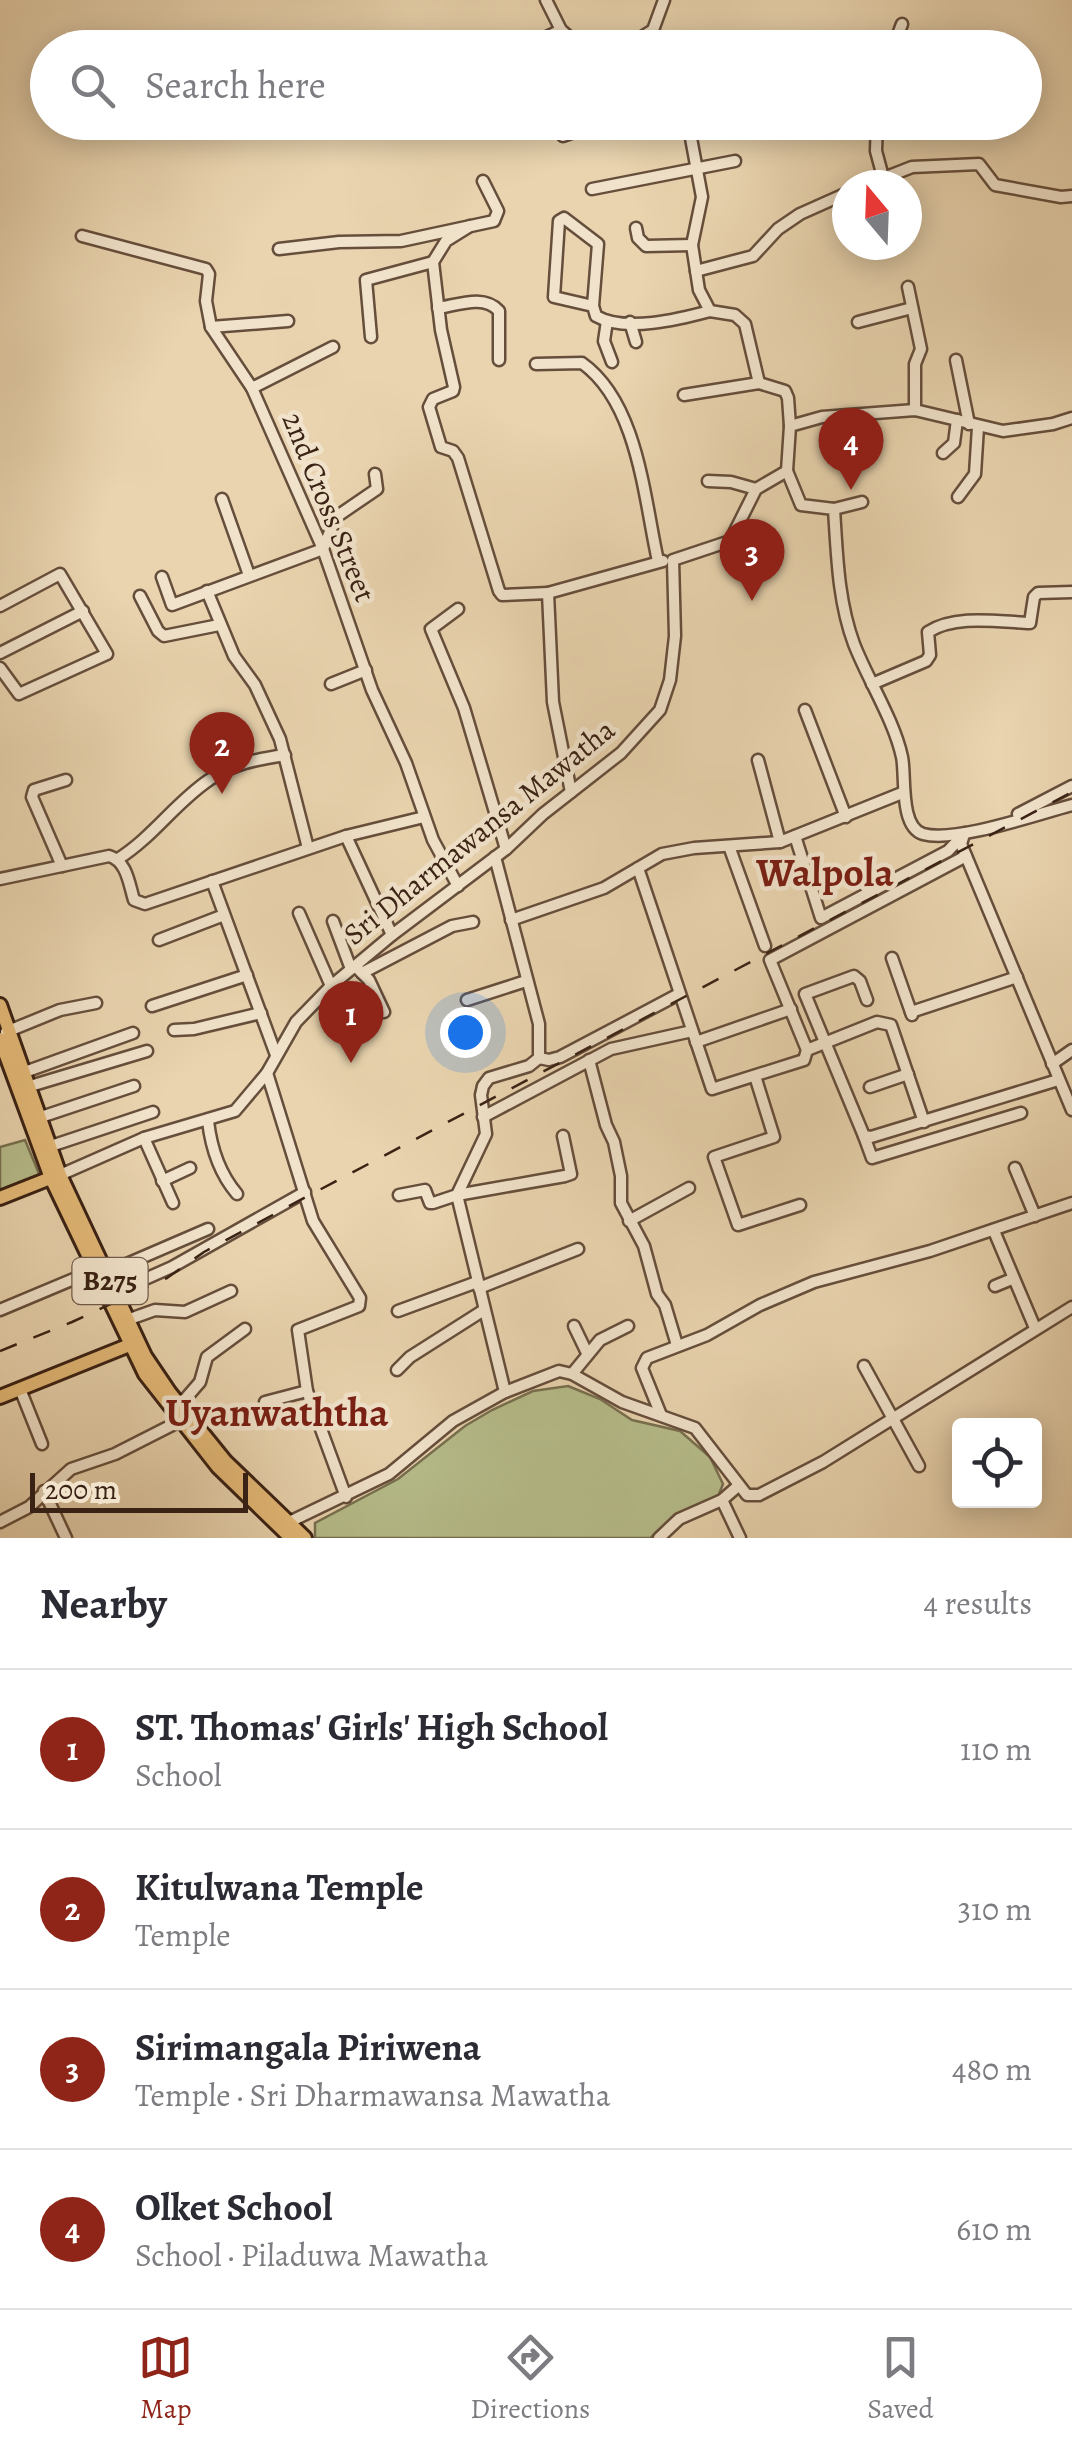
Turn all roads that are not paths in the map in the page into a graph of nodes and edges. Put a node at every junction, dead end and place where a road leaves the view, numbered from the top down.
1 (546, 0) edge
2 (664, 0) edge
3 (902, 24) dead end
4 (560, 30) edge
5 (653, 30) edge
6 (900, 30) edge
7 (691, 140) edge
8 (876, 140) edge
9 (736, 161) dead end
10 (882, 170) edge
11 (904, 170) edge
12 (697, 171) junction
13 (483, 181) dead end
14 (592, 188) dead end
15 (1072, 196) edge
16 (832, 200) edge
17 (470, 226) junction
18 (636, 228) dead end
19 (82, 236) dead end
20 (692, 245) junction
21 (279, 249) dead end
22 (432, 262) junction
23 (696, 271) junction
24 (908, 287) dead end
25 (593, 306) junction
26 (438, 308) junction
27 (912, 308) junction
28 (710, 311) junction
29 (288, 321) dead end
30 (607, 321) junction
31 (630, 322) junction
32 (858, 322) dead end
33 (211, 327) junction
34 (371, 337) dead end
35 (636, 342) dead end
36 (333, 346) dead end
37 (499, 360) dead end
38 (956, 360) dead end
39 (612, 362) dead end
40 (536, 364) dead end
41 (759, 383) junction
42 (252, 388) junction
43 (684, 395) dead end
44 (915, 410) junction
45 (1072, 418) edge
46 (957, 420) junction
47 (974, 425) junction
48 (790, 426) junction
49 (1030, 427) junction
50 (1034, 441) dead end
51 (942, 453) dead end
52 (787, 471) junction
53 (375, 474) dead end
54 (708, 480) dead end
55 (756, 488) junction
56 (958, 497) dead end
57 (222, 500) dead end
58 (862, 502) dead end
59 (834, 509) junction
60 (323, 548) junction
61 (673, 560) junction
62 (658, 561) junction
63 (249, 576) junction
64 (162, 577) dead end
65 (207, 591) junction
66 (1072, 592) edge
67 (548, 593) junction
68 (140, 596) dead end
69 (0, 606) edge
70 (458, 609) dead end
71 (83, 611) junction
72 (219, 625) junction
73 (0, 654) edge
74 (0, 668) edge
75 (366, 670) junction
76 (331, 684) dead end
77 (872, 684) junction
78 (804, 710) dead end
79 (285, 755) junction
80 (758, 760) dead end
81 (66, 780) dead end
82 (1072, 786) edge
83 (571, 792) junction
84 (902, 792) junction
85 (1072, 805) edge
86 (424, 817) junction
87 (846, 817) junction
88 (964, 834) junction
89 (346, 836) junction
90 (795, 836) junction
91 (780, 842) junction
92 (729, 846) junction
93 (308, 848) junction
94 (506, 849) junction
95 (966, 856) junction
96 (495, 857) junction
97 (118, 858) junction
98 (62, 866) junction
99 (638, 868) junction
100 (0, 879) edge
101 (212, 881) junction
102 (458, 886) junction
103 (299, 913) dead end
104 (224, 914) junction
105 (511, 920) junction
106 (333, 921) dead end
107 (473, 922) dead end
108 (392, 935) junction
109 (159, 940) dead end
110 (765, 946) dead end
111 (892, 958) dead end
112 (356, 969) junction
113 (247, 975) junction
114 (1017, 977) junction
115 (526, 981) junction
116 (331, 986) junction
117 (679, 994) junction
118 (467, 1000) dead end
119 (867, 1000) dead end
120 (96, 1003) dead end
121 (0, 1005) edge
122 (152, 1006) dead end
123 (790, 1010) junction
124 (384, 1012) dead end
125 (261, 1013) junction
126 (174, 1030) dead end
127 (133, 1034) dead end
128 (3, 1035) edge
129 (694, 1037) junction
130 (826, 1042) junction
131 (807, 1050) junction
132 (1072, 1050) edge
133 (148, 1051) dead end
134 (276, 1055) junction
135 (539, 1058) junction
136 (589, 1060) junction
137 (1052, 1064) junction
138 (268, 1073) junction
139 (908, 1074) junction
140 (756, 1076) junction
141 (25, 1080) junction
142 (1058, 1080) junction
143 (134, 1086) dead end
144 (870, 1086) dead end
145 (1072, 1110) edge
146 (153, 1112) dead end
147 (1021, 1112) dead end
148 (483, 1117) junction
149 (38, 1118) junction
150 (208, 1121) junction
151 (924, 1122) junction
152 (563, 1136) dead end
153 (864, 1136) junction
154 (144, 1138) junction
155 (48, 1147) junction
156 (190, 1168) dead end
157 (1015, 1168) dead end
158 (55, 1176) junction
159 (162, 1181) junction
160 (689, 1188) dead end
161 (305, 1192) junction
162 (237, 1194) dead end
163 (457, 1194) junction
164 (399, 1196) dead end
165 (0, 1198) edge
166 (172, 1203) dead end
167 (1072, 1203) edge
168 (800, 1205) dead end
169 (1035, 1216) junction
170 (629, 1221) junction
171 (208, 1228) dead end
172 (994, 1231) junction
173 (578, 1249) dead end
174 (101, 1271) junction
175 (1012, 1279) junction
176 (478, 1285) junction
177 (995, 1286) dead end
178 (231, 1291) dead end
179 (114, 1292) junction
180 (1072, 1306) edge
181 (0, 1310) edge
182 (484, 1310) junction
183 (398, 1311) dead end
184 (128, 1320) junction
185 (574, 1326) dead end
186 (628, 1326) dead end
187 (1036, 1328) junction
188 (245, 1329) dead end
189 (133, 1344) junction
190 (677, 1344) junction
191 (587, 1354) junction
192 (864, 1366) dead end
193 (397, 1370) dead end
194 (572, 1374) junction
195 (20, 1389) junction
196 (307, 1391) junction
197 (505, 1392) junction
198 (0, 1397) edge
199 (266, 1402) dead end
200 (180, 1405) junction
201 (661, 1414) junction
202 (892, 1417) junction
203 (180, 1420) junction
204 (42, 1444) dead end
205 (919, 1466) dead end
206 (738, 1486) junction
207 (44, 1491) junction
208 (747, 1495) junction
209 (346, 1497) junction
210 (725, 1498) junction
211 (0, 1522) edge
212 (292, 1532) edge
213 (66, 1538) edge
214 (659, 1538) edge
215 (740, 1538) edge

1 - 4 street
2 - 5 street
3 - 6 street
7 - 12 street
8 - 10 street
9 - 12 street
11 - 15 street
12 - 14 street
12 - 20 street
13 - 17 street
16 - 23 street
17 - 21 street
17 - 22 street
18 - 20 street
19 - 33 street
20 - 23 street
22 - 26 street
22 - 34 street
23 - 28 street
24 - 27 street
25 - 25 street
25 - 30 street
26 - 37 street
26 - 67 street
27 - 32 street
27 - 44 street
28 - 31 street
28 - 41 street
29 - 33 street
30 - 31 street
30 - 39 street
31 - 35 street
33 - 42 street, 2nd Cross Street
36 - 42 street
38 - 47 street
40 - 62 street
41 - 43 street
41 - 48 street
42 - 60 street, 2nd Cross Street
44 - 46 street
44 - 48 street
45 - 49 street
46 - 47 street
46 - 51 street
47 - 49 street
47 - 56 street
48 - 52 street
49 - 50 street
52 - 55 street
52 - 59 street
53 - 60 street
54 - 55 street
55 - 61 street
57 - 63 street
58 - 59 street
59 - 77 street
60 - 63 street
60 - 75 street, 2nd Cross Street
61 - 62 street
61 - 83 street, Sri Dharmawansa Mawatha
62 - 67 street
63 - 65 street
64 - 65 street
65 - 72 street
66 - 77 street
67 - 83 street
68 - 72 street
69 - 71 street
70 - 94 street
71 - 73 street
71 - 74 street
72 - 79 street
75 - 76 street
75 - 86 street, 2nd Cross Street
77 - 84 street
78 - 87 street
79 - 93 street
79 - 97 street
80 - 91 street
81 - 98 street
82 - 88 street
83 - 94 street, Sri Dharmawansa Mawatha
84 - 87 street
84 - 88 street
85 - 88 street
86 - 89 street
86 - 102 street, 2nd Cross Street
87 - 90 street
88 - 90 street
88 - 95 street
89 - 93 street
89 - 108 street
90 - 91 street
91 - 92 street
92 - 99 street
92 - 110 street
93 - 101 street
94 - 96 street, Sri Dharmawansa Mawatha
95 - 114 street
95 - 123 street
96 - 102 street, Sri Dharmawansa Mawatha
96 - 105 street
97 - 98 street
97 - 101 street
98 - 100 street
99 - 105 street
99 - 117 street
101 - 104 street
102 - 108 street, Sri Dharmawansa Mawatha
103 - 116 street
104 - 109 street
104 - 113 street
105 - 115 street
106 - 112 street
107 - 112 street
108 - 112 street, Sri Dharmawansa Mawatha
111 - 114 street
112 - 116 street, Sri Dharmawansa Mawatha
112 - 124 street
113 - 122 street
113 - 125 street
114 - 137 street
115 - 118 street
115 - 135 street
116 - 134 street, Sri Dharmawansa Mawatha
117 - 129 street
117 - 135 street
119 - 130 street
120 - 128 street
121 - 128 main road, B275
123 - 129 street
123 - 131 street
125 - 126 street
125 - 134 street
127 - 141 street
128 - 141 main road, B275
128 - 158 main road, B275
129 - 136 street
129 - 140 street
130 - 131 street
130 - 139 street
130 - 153 street
131 - 140 street
132 - 137 street
133 - 141 street
134 - 138 street, Sri Dharmawansa Mawatha
135 - 148 street
136 - 148 street
136 - 170 street
137 - 142 street
138 - 150 street, Sri Dharmawansa Mawatha
138 - 161 street
139 - 144 street
139 - 151 street
140 - 168 street
141 - 149 main road, B275
142 - 145 street
142 - 151 street
143 - 149 street
146 - 155 street
147 - 153 street
148 - 163 street
149 - 155 main road, B275
150 - 154 street, Sri Dharmawansa Mawatha
150 - 162 street
151 - 153 street
152 - 163 street
154 - 158 street, Sri Dharmawansa Mawatha
154 - 159 street
155 - 158 main road, B275
156 - 159 street
157 - 169 street
158 - 165 main road
158 - 174 main road, B275
159 - 166 street
160 - 170 street
161 - 179 street
161 - 196 street
163 - 164 street
163 - 176 street
167 - 169 street
169 - 172 street
170 - 190 street
171 - 174 street
172 - 175 street
172 - 190 street
173 - 176 street
174 - 179 main road, B275
174 - 181 street
174 - 189 main road, B275
175 - 177 street
175 - 187 street
176 - 182 street
176 - 183 street
178 - 184 street
179 - 184 main road, B275
180 - 187 street
182 - 193 street
182 - 197 street
184 - 189 main road, B275
185 - 191 street
186 - 191 street
187 - 202 street
188 - 200 street
189 - 195 main road
189 - 200 main road, B275
189 - 203 main road, B275
190 - 201 street
191 - 194 street
192 - 202 street
194 - 197 street
194 - 201 street
195 - 198 main road
195 - 204 street
196 - 199 street
196 - 209 street
197 - 209 street
200 - 212 main road, B275
201 - 206 street
202 - 205 street
202 - 208 street
203 - 207 street
203 - 212 main road, B275
206 - 208 street
206 - 210 street
207 - 211 street
207 - 213 street
208 - 210 street
209 - 212 street
210 - 214 street
210 - 215 street

